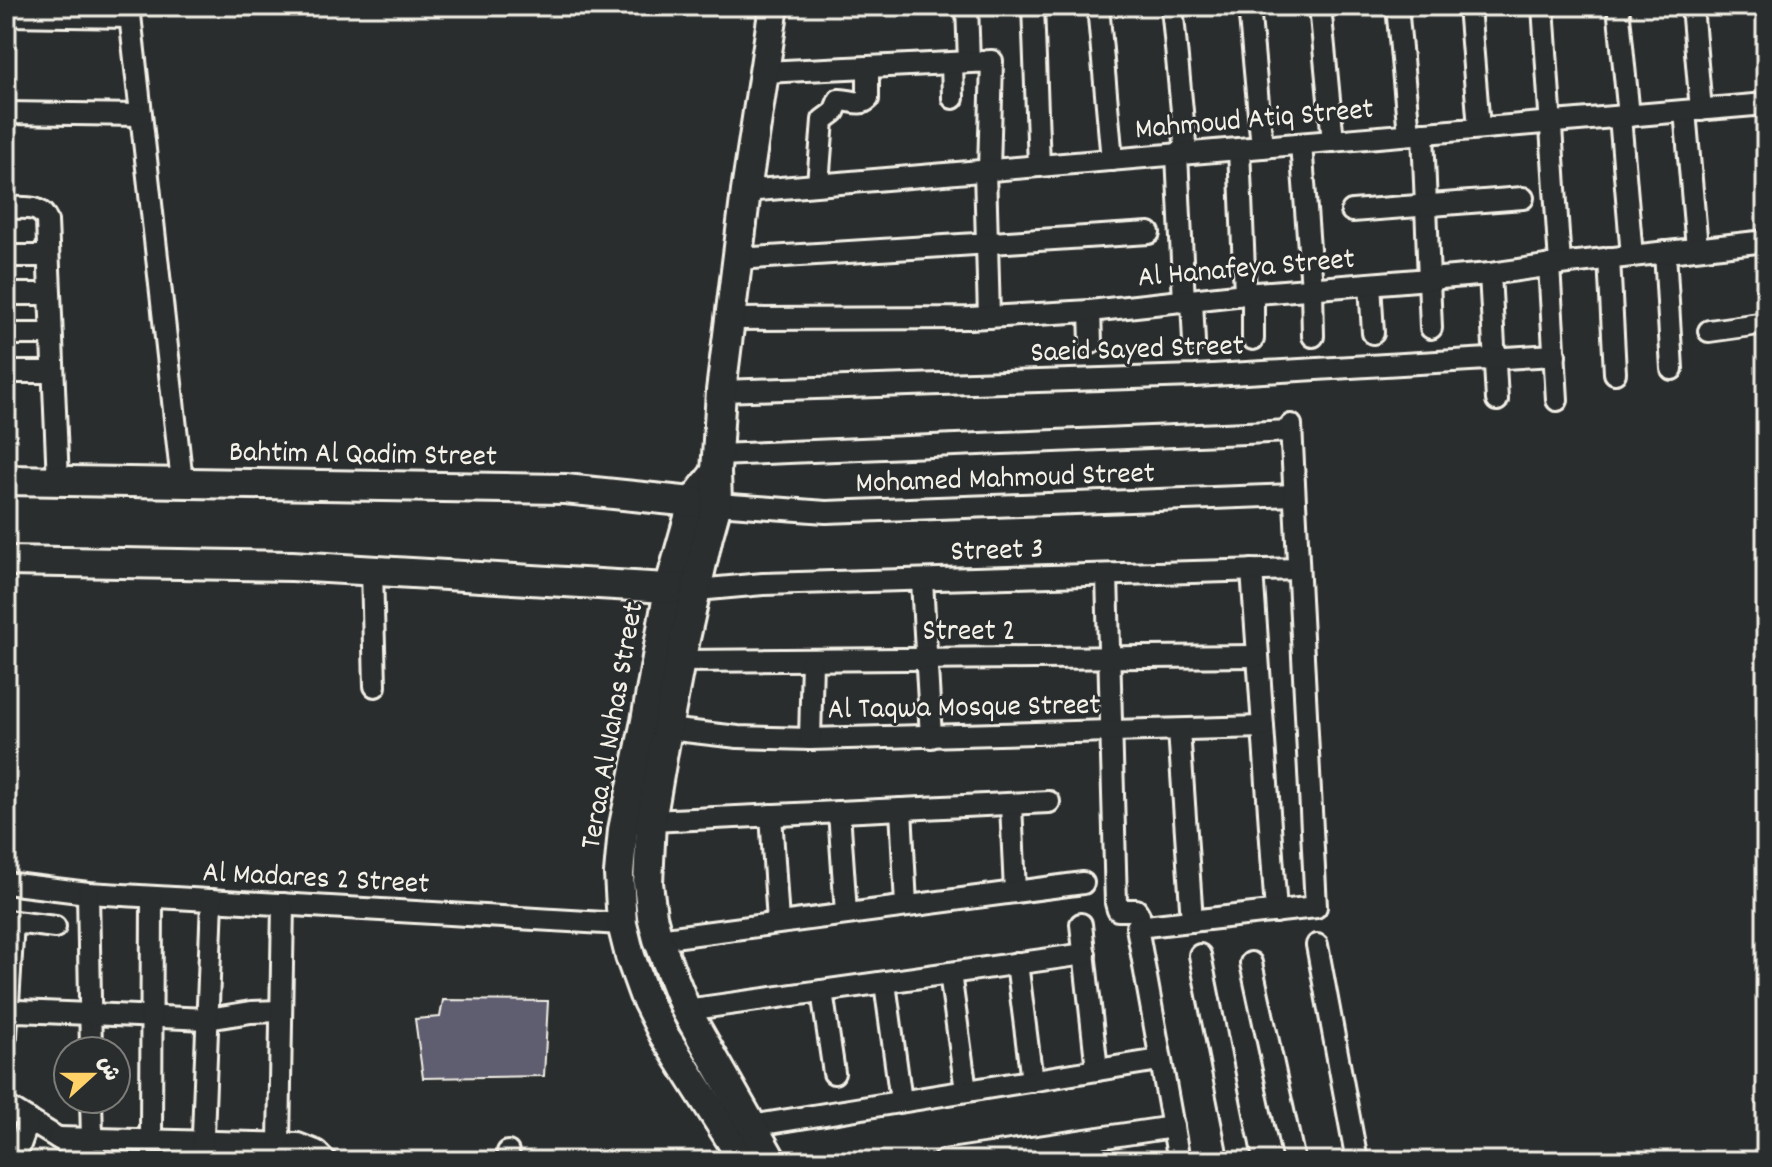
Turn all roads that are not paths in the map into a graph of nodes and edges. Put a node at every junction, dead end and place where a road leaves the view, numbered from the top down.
1 (774, 6) edge
2 (967, 6) edge
3 (1033, 6) edge
4 (1098, 6) edge
5 (1172, 6) edge
6 (1249, 6) edge
7 (1320, 6) edge
8 (1397, 6) edge
9 (1469, 6) edge
10 (1543, 6) edge
11 (1618, 6) edge
12 (1692, 6) edge
13 (129, 12) edge
14 (6, 15) edge
15 (960, 63) junction
16 (868, 68) junction
17 (764, 72) junction
18 (953, 98) dead end
19 (1766, 104) edge
20 (1693, 110) junction
21 (6, 113) edge
22 (141, 115) junction
23 (1625, 116) junction
24 (1552, 122) junction
25 (1479, 128) junction
26 (1416, 134) junction
27 (1333, 141) junction
28 (1301, 144) junction
29 (1262, 147) junction
30 (1239, 149) junction
31 (1182, 154) junction
32 (1112, 160) junction
33 (1039, 166) junction
34 (987, 170) junction
35 (818, 184) junction
36 (746, 191) junction
37 (1523, 198) dead end
38 (1426, 205) junction
39 (6, 208) edge
40 (1352, 211) dead end
41 (1149, 233) dead end
42 (1766, 241) edge
43 (987, 244) junction
44 (1697, 248) junction
45 (1665, 252) junction
46 (6, 256) edge
47 (48, 256) junction
48 (1632, 256) junction
49 (1609, 258) junction
50 (737, 259) junction
51 (1554, 264) junction
52 (1490, 274) junction
53 (1430, 280) junction
54 (1370, 284) junction
55 (1312, 288) junction
56 (6, 294) edge
57 (49, 294) junction
58 (1249, 294) junction
59 (1188, 302) junction
60 (1090, 311) junction
61 (989, 317) junction
62 (730, 319) junction
63 (1766, 323) edge
64 (1431, 328) dead end
65 (1709, 331) dead end
66 (1373, 333) dead end
67 (6, 334) edge
68 (51, 334) junction
69 (1313, 336) dead end
70 (1253, 339) dead end
71 (1194, 342) dead end
72 (1091, 343) dead end
73 (1555, 355) junction
74 (1496, 359) junction
75 (1672, 369) dead end
76 (6, 372) edge
77 (53, 372) junction
78 (1615, 373) dead end
79 (721, 391) junction
80 (1497, 400) dead end
81 (1557, 400) dead end
82 (717, 464) junction
83 (6, 480) edge
84 (58, 481) junction
85 (182, 482) junction
86 (1294, 495) junction
87 (706, 502) junction
88 (6, 561) edge
89 (1298, 569) junction
90 (372, 570) junction
91 (1252, 570) junction
92 (1107, 575) junction
93 (922, 581) junction
94 (669, 589) junction
95 (697, 590) junction
96 (1258, 656) junction
97 (1109, 658) junction
98 (926, 659) junction
99 (812, 660) junction
100 (680, 661) junction
101 (375, 686) dead end
102 (1263, 727) junction
103 (667, 729) junction
104 (1179, 730) junction
105 (1111, 732) junction
106 (931, 737) junction
107 (810, 739) junction
108 (1049, 802) dead end
109 (1011, 804) junction
110 (901, 809) junction
111 (839, 812) junction
112 (771, 815) junction
113 (651, 821) junction
114 (6, 883) edge
115 (1083, 883) dead end
116 (1015, 892) junction
117 (88, 893) junction
118 (152, 897) junction
119 (212, 900) junction
120 (283, 904) junction
121 (906, 905) junction
122 (1276, 912) junction
123 (846, 913) junction
124 (1192, 921) junction
125 (10, 922) edge
126 (778, 922) junction
127 (622, 924) junction
128 (1081, 924) dead end
129 (55, 927) dead end
130 (1139, 927) junction
131 (658, 939) junction
132 (1317, 945) dead end
133 (1085, 954) junction
134 (1200, 955) dead end
135 (1017, 963) junction
136 (1251, 963) dead end
137 (950, 973) junction
138 (675, 983) junction
139 (885, 983) junction
140 (822, 991) junction
141 (644, 995) junction
142 (686, 1010) junction
143 (281, 1011) junction
144 (7, 1014) edge
145 (90, 1014) junction
146 (151, 1017) junction
147 (208, 1019) junction
148 (91, 1035) edge
149 (6, 1036) edge
150 (1159, 1060) junction
151 (1097, 1070) junction
152 (834, 1073) dead end
153 (1032, 1081) junction
154 (966, 1091) junction
155 (901, 1101) junction
156 (6, 1106) edge
157 (91, 1115) edge
158 (29, 1120) junction
159 (751, 1126) junction
160 (1173, 1127) junction
161 (58, 1138) junction
162 (92, 1138) junction
163 (151, 1139) junction
164 (279, 1143) junction
165 (203, 1151) edge
166 (14, 1161) edge
167 (95, 1161) edge
168 (326, 1161) edge
169 (744, 1161) edge
170 (772, 1161) edge
171 (943, 1161) edge
172 (1179, 1161) edge
173 (1241, 1161) edge
174 (1294, 1161) edge
175 (1357, 1161) edge

1 - 17 main road
2 - 15 street
3 - 33 street
4 - 32 street
5 - 31 street
6 - 29 street
7 - 27 street
8 - 26 street
9 - 25 street
10 - 24 street
11 - 23 street
12 - 20 street
13 - 14 street
13 - 22 street
15 - 16 street
15 - 18 street
15 - 34 street
16 - 17 street
16 - 35 street
17 - 36 main road
19 - 20 street, Mahmoud Atiq Street
20 - 23 street, Mahmoud Atiq Street
20 - 44 street
21 - 22 street
22 - 85 street
23 - 24 street, Mahmoud Atiq Street
23 - 48 street
24 - 25 street, Mahmoud Atiq Street
24 - 51 street
25 - 26 street, Mahmoud Atiq Street
26 - 27 street, Mahmoud Atiq Street
26 - 38 street
27 - 28 street, Mahmoud Atiq Street
28 - 29 street, Mahmoud Atiq Street
28 - 55 street
29 - 30 street, Mahmoud Atiq Street
30 - 31 street, Mahmoud Atiq Street
30 - 58 street
31 - 32 street, Mahmoud Atiq Street
31 - 59 street
32 - 33 street, Mahmoud Atiq Street
33 - 34 street, Mahmoud Atiq Street
34 - 35 street, Mahmoud Atiq Street
34 - 43 street
35 - 36 street, Mahmoud Atiq Street
36 - 50 main road
37 - 38 street
38 - 40 street
38 - 53 street
39 - 47 street
41 - 43 street
42 - 44 street, Al Hanafeya Street
43 - 50 street
43 - 61 street
44 - 45 street, Al Hanafeya Street
45 - 48 street, Al Hanafeya Street
45 - 75 street
46 - 47 street
47 - 57 street
48 - 49 street, Al Hanafeya Street
49 - 51 street, Al Hanafeya Street
49 - 78 street
50 - 62 main road
51 - 52 street, Al Hanafeya Street
51 - 73 street
52 - 53 street, Al Hanafeya Street
52 - 74 street
53 - 54 street, Al Hanafeya Street
53 - 64 street
54 - 55 street, Al Hanafeya Street
54 - 66 street
55 - 58 street, Al Hanafeya Street
55 - 69 street
56 - 57 street
57 - 68 street
58 - 59 street, Al Hanafeya Street
58 - 70 street
59 - 60 street, Al Hanafeya Street
59 - 71 street
60 - 61 street, Al Hanafeya Street
60 - 72 street
61 - 62 street, Al Hanafeya Street
62 - 79 main road
63 - 65 street
67 - 68 street
68 - 77 street
73 - 74 street, Saeid Sayed Street
73 - 81 street
74 - 79 street, Saeid Sayed Street
74 - 80 street
76 - 77 street
77 - 84 street
79 - 82 main road
82 - 86 street
82 - 87 main road, Teraa Al Nahas Street
83 - 84 main road, Bahtim Al Qadim Street
84 - 85 main road, Bahtim Al Qadim Street
85 - 87 main road, Bahtim Al Qadim Street
86 - 87 street, Mohamed Mahmoud Street
86 - 89 street
87 - 94 main road, Teraa Al Nahas Street
87 - 95 main road, Teraa Al Nahas Street
88 - 90 main road
89 - 91 street, Street 3
89 - 122 street
90 - 94 main road
90 - 101 street
91 - 92 street, Street 3
91 - 96 street
92 - 93 street, Street 3
92 - 97 street
93 - 95 street, Street 3
93 - 98 street
94 - 95 main road
94 - 127 main road, Teraa Al Nahas Street
95 - 100 main road, Teraa Al Nahas Street
96 - 97 street, Street 2
96 - 102 street
97 - 98 street, Street 2
97 - 105 street
98 - 99 street, Street 2
98 - 106 street
99 - 100 street, Street 2
99 - 107 street
100 - 103 main road, Teraa Al Nahas Street
102 - 104 street, Al Taqwa Mosque Street
102 - 122 street
103 - 107 street, Al Taqwa Mosque Street
103 - 113 main road, Teraa Al Nahas Street
104 - 105 street, Al Taqwa Mosque Street
104 - 124 street
105 - 106 street, Al Taqwa Mosque Street
105 - 130 street
106 - 107 street, Al Taqwa Mosque Street
108 - 109 street
109 - 110 street
109 - 116 street
110 - 111 street
110 - 121 street
111 - 112 street
111 - 123 street
112 - 113 street
112 - 126 street
113 - 131 main road, Teraa Al Nahas Street
114 - 117 street, Al Madares 2 Street
115 - 116 street
116 - 121 street
117 - 118 street, Al Madares 2 Street
117 - 145 street
118 - 119 street, Al Madares 2 Street
118 - 146 street
119 - 120 street, Al Madares 2 Street
119 - 147 street
120 - 127 street, Al Madares 2 Street
120 - 143 street
121 - 123 street
122 - 124 street
123 - 126 street
124 - 130 street
125 - 129 street
125 - 144 street
126 - 131 street
127 - 141 main road, Teraa Al Nahas Street
128 - 133 street
130 - 150 street
131 - 138 main road, Teraa Al Nahas Street
132 - 175 street
133 - 135 street
133 - 151 street
134 - 173 street
135 - 137 street
135 - 153 street
136 - 174 street
137 - 139 street
137 - 154 street
138 - 141 main road
138 - 142 main road, Teraa Al Nahas Street
139 - 140 street
139 - 155 street
140 - 142 street
140 - 152 street
141 - 169 main road, Teraa Al Nahas Street
142 - 159 main road, Teraa Al Nahas Street
143 - 147 street
143 - 164 street
144 - 145 street
144 - 149 street
145 - 146 street
145 - 148 street
146 - 147 street
146 - 163 street
147 - 165 street
150 - 151 street
150 - 160 street
151 - 153 street
153 - 154 street
154 - 155 street
155 - 159 street
156 - 158 street
157 - 162 street
158 - 161 street
158 - 166 street
159 - 170 main road, Teraa Al Nahas Street
160 - 171 street
160 - 172 street
161 - 162 street
161 - 167 street
162 - 163 street
163 - 165 street
164 - 165 street
164 - 168 street

